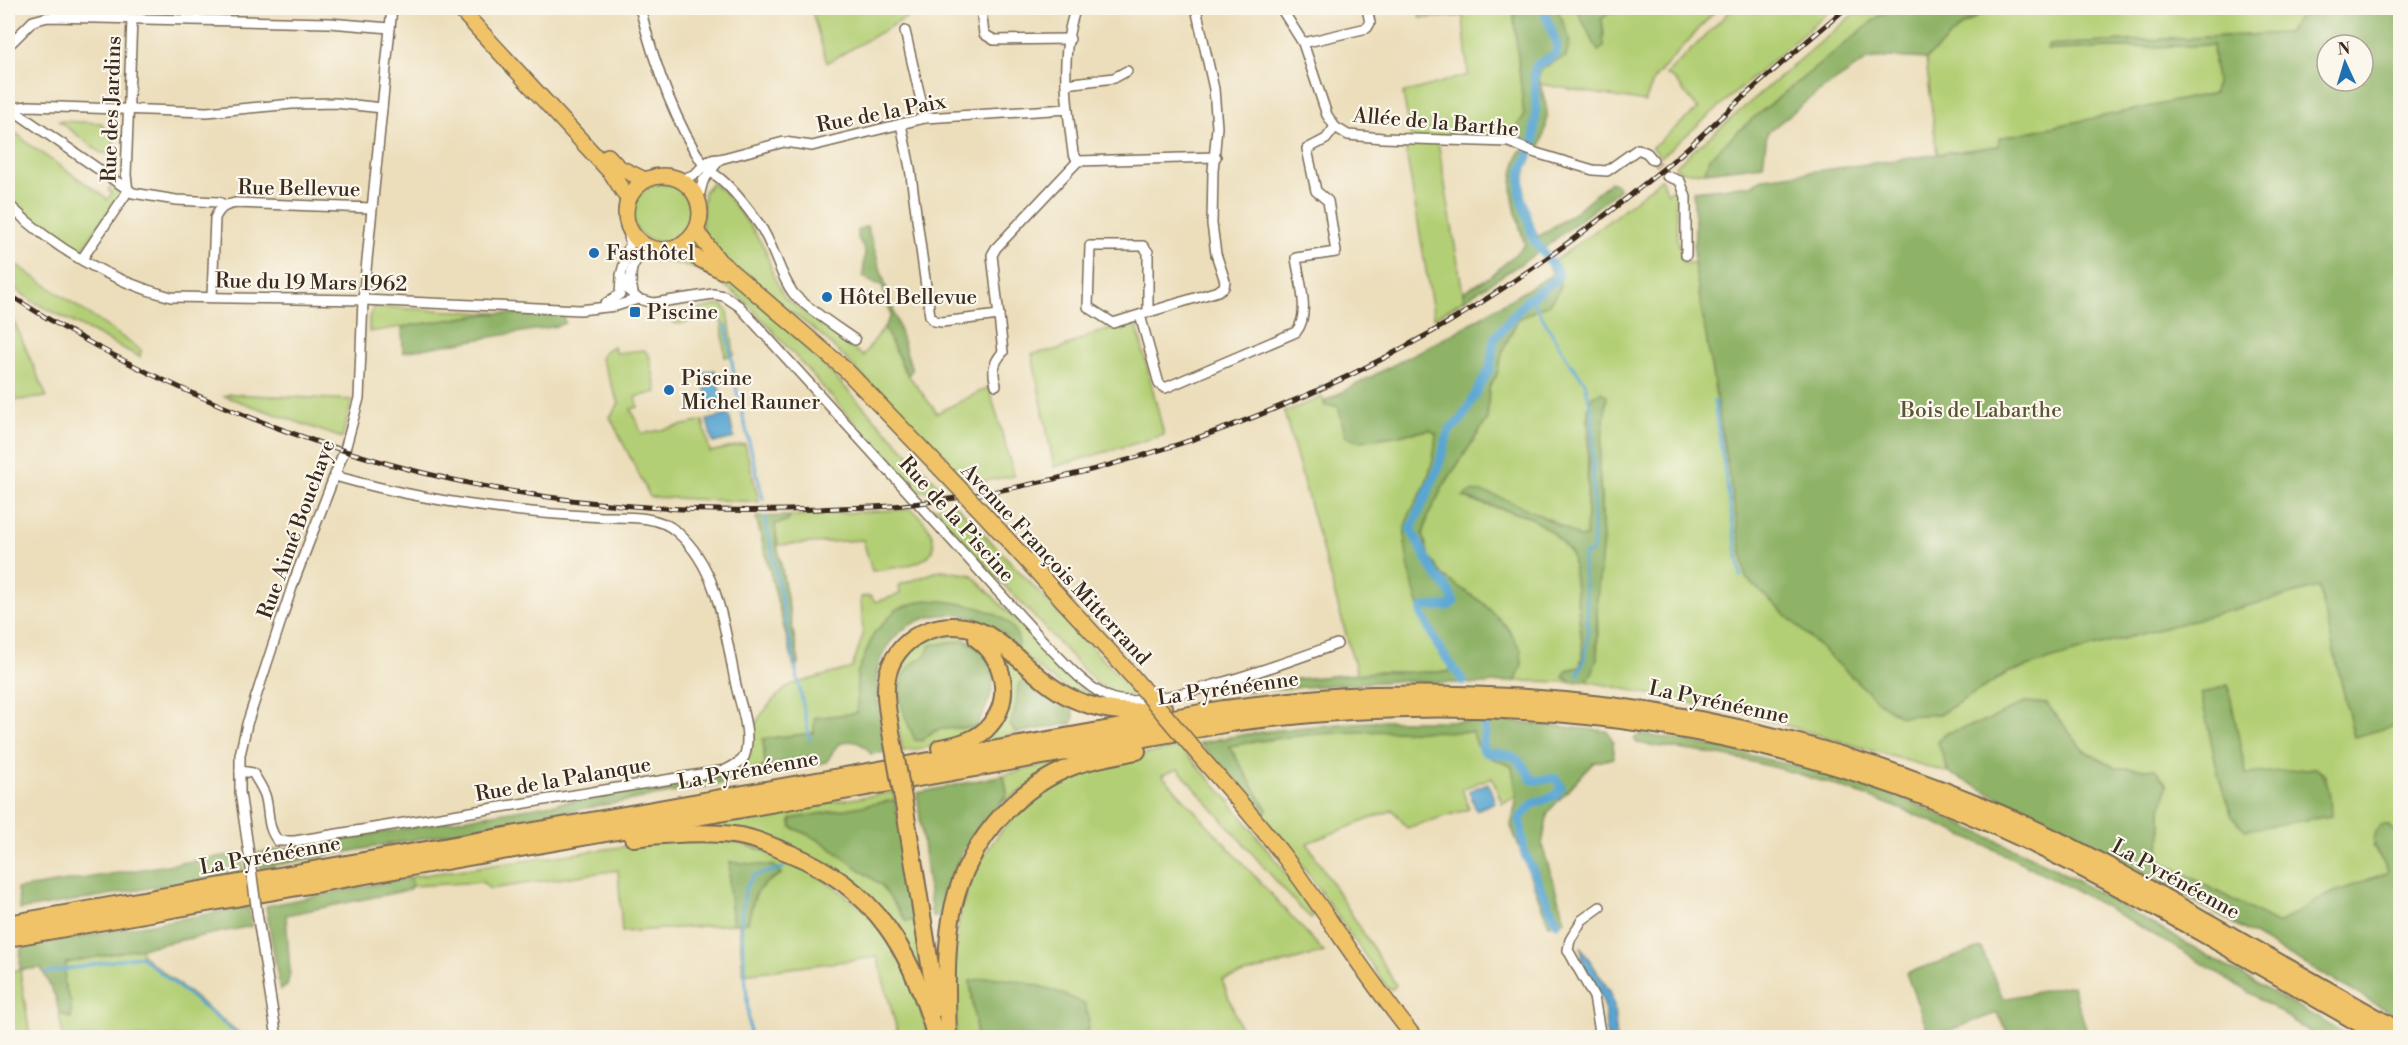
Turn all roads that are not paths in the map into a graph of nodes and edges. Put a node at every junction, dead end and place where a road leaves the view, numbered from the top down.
1 (392, 8) edge
2 (459, 8) edge
3 (472, 8) edge
4 (640, 8) edge
5 (981, 8) edge
6 (1076, 8) edge
7 (1196, 8) edge
8 (1281, 8) edge
9 (1367, 8) edge
10 (132, 19) junction
11 (390, 28) junction
12 (905, 31) dead end
13 (1070, 39) junction
14 (8, 43) edge
15 (1303, 43) junction
16 (1127, 70) dead end
17 (1066, 84) junction
18 (9, 107) edge
19 (382, 108) junction
20 (128, 109) junction
21 (1068, 109) junction
22 (926, 118) junction
23 (901, 124) junction
24 (1335, 127) junction
25 (1216, 157) junction
26 (720, 159) junction
27 (1653, 160) tunnel mouth
28 (1078, 161) junction
29 (703, 164) junction
30 (710, 172) junction
31 (1667, 176) tunnel mouth
32 (645, 180) junction
33 (681, 180) junction
34 (128, 191) junction
35 (628, 199) junction
36 (698, 200) junction
37 (8, 204) edge
38 (225, 205) junction
39 (372, 208) junction
40 (628, 228) junction
41 (696, 231) junction
42 (677, 248) junction
43 (651, 249) junction
44 (1686, 255) dead end
45 (82, 259) junction
46 (621, 273) junction
47 (747, 286) junction
48 (635, 296) junction
49 (212, 297) junction
50 (363, 300) junction
51 (580, 310) junction
52 (1144, 313) junction
53 (999, 315) junction
54 (855, 340) dead end
55 (996, 385) dead end
56 (335, 476) junction
57 (953, 626) junction
58 (1337, 644) dead end
59 (1224, 710) junction
60 (1200, 728) junction
61 (240, 771) junction
62 (869, 771) junction
63 (561, 840) junction
64 (1600, 907) dead end
65 (8, 924) edge
66 (8, 938) edge
67 (937, 1011) junction
68 (2400, 1031) edge
69 (277, 1038) edge
70 (936, 1038) edge
71 (947, 1038) edge
72 (1415, 1038) edge
73 (1601, 1038) edge
74 (2385, 1038) edge

1 - 11 street, Rue Aimé Bouchaye
2 - 35 main road
3 - 32 main road
4 - 29 street
5 - 13 street
6 - 13 street
7 - 25 street
8 - 15 street, Allée de la Barthe
9 - 15 street
10 - 11 street
10 - 14 street
10 - 20 street, Rue des Jardins
11 - 19 street, Rue Aimé Bouchaye
12 - 22 street
13 - 17 street
15 - 24 street, Allée de la Barthe
16 - 17 street
17 - 21 street
18 - 20 street
18 - 34 street
19 - 20 street
19 - 39 street, Rue Aimé Bouchaye
20 - 34 street, Rue des Jardins
21 - 22 street, Rue de la Paix
21 - 28 street
22 - 23 street, Rue de la Paix
23 - 26 street, Rue de la Paix
23 - 53 street
24 - 27 street, Allée de la Barthe
24 - 52 street
25 - 28 street
25 - 52 street
26 - 29 street, Rue de la Paix
26 - 30 street
28 - 53 street
29 - 30 street
29 - 33 street, Rue de la Paix
30 - 36 street
30 - 54 street
31 - 44 street
32 - 33 main road
32 - 35 main road
33 - 36 main road
34 - 38 street, Rue Bellevue
34 - 45 street, Rue des Jardins
35 - 40 main road
36 - 41 main road
37 - 45 street, Rue du 19 Mars 1962
38 - 39 street, Rue Bellevue
38 - 49 street, Rue Bellevue
39 - 50 street, Rue Aimé Bouchaye
40 - 43 main road
40 - 46 street
41 - 42 main road
41 - 47 main road, Avenue François Mitterrand
42 - 43 main road
42 - 47 main road, Avenue François Mitterrand
43 - 48 street
45 - 49 street, Rue du 19 Mars 1962
46 - 48 street
46 - 51 street
47 - 72 main road, Avenue François Mitterrand, bridge
48 - 51 street, Rue du 19 Mars 1962
48 - 58 street, Rue de la Piscine
49 - 50 street, Rue du 19 Mars 1962
50 - 51 street, Rue du 19 Mars 1962
50 - 56 street, Rue Aimé Bouchaye
52 - 52 street
53 - 55 street
56 - 61 street, Rue Aimé Bouchaye
56 - 61 street, Rue de la Palanque
57 - 59 highway
57 - 62 highway
57 - 67 highway, bridge
59 - 62 highway, La Pyrénéenne
59 - 68 highway, La Pyrénéenne
60 - 63 highway, La Pyrénéenne
60 - 71 highway
60 - 74 highway, La Pyrénéenne
61 - 69 street, Rue Aimé Bouchaye, bridge
62 - 65 highway, La Pyrénéenne
63 - 66 highway, La Pyrénéenne
63 - 70 highway
64 - 73 street
67 - 70 highway
67 - 71 highway

